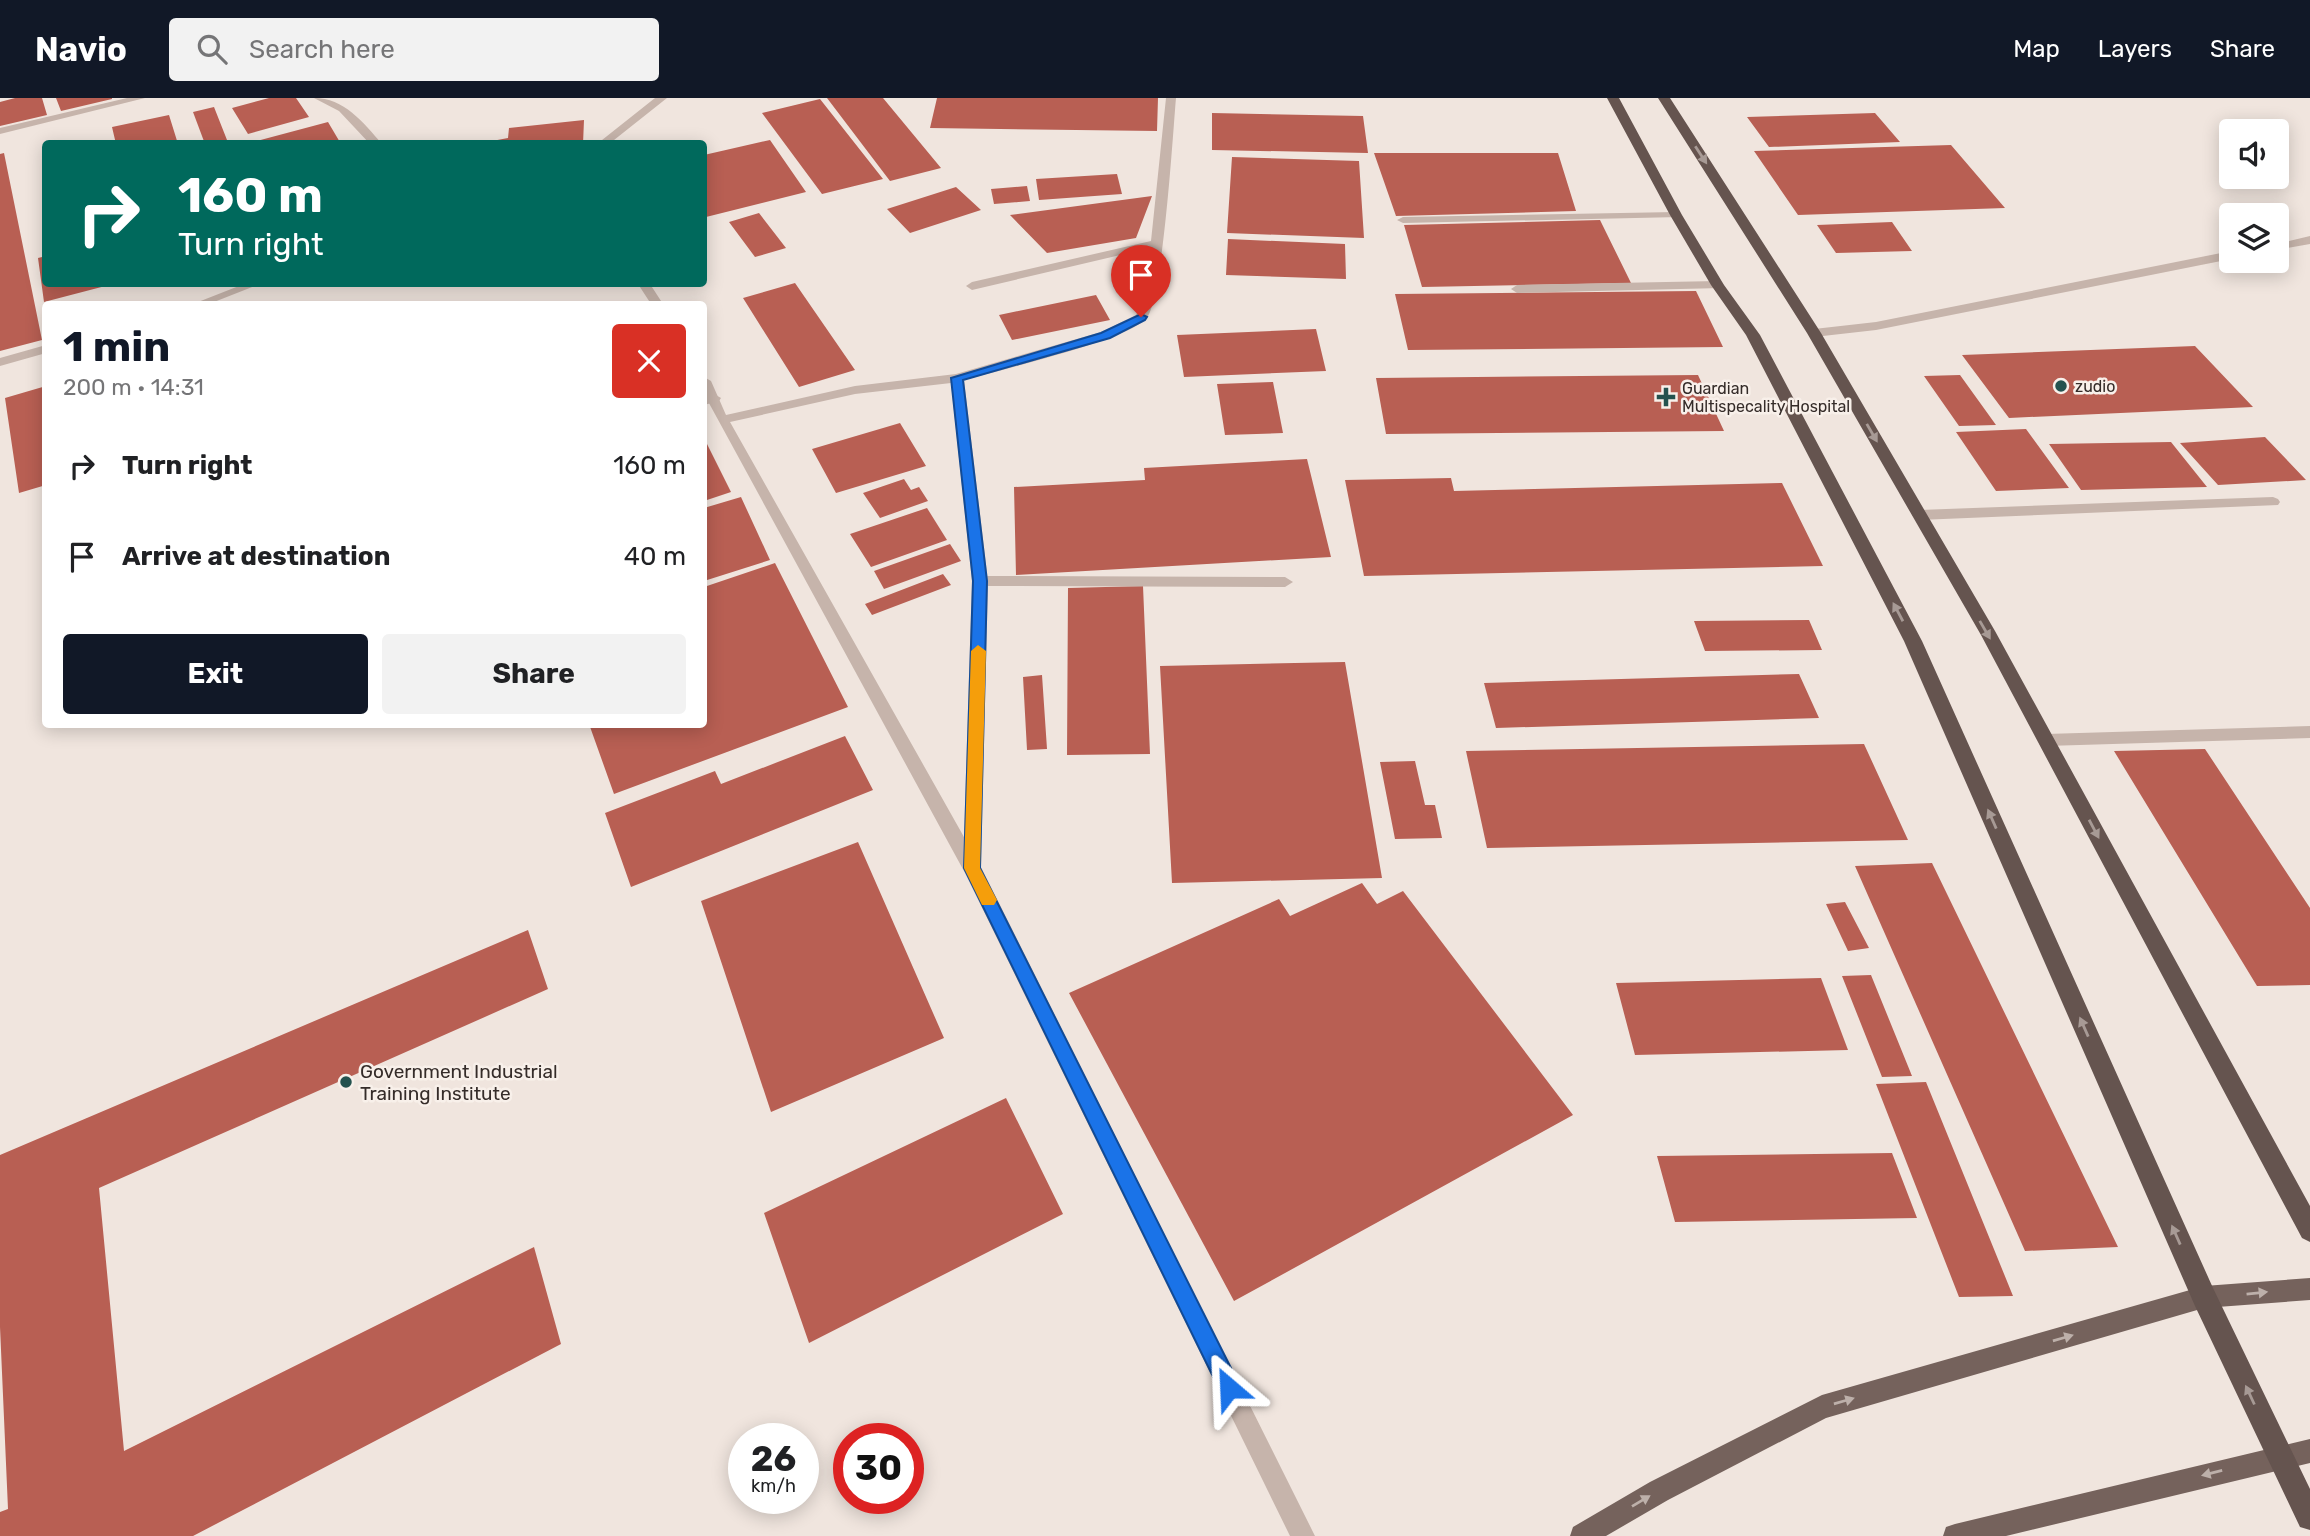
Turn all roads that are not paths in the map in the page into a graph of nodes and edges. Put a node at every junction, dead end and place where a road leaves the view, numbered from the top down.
1 (141, 98) edge
2 (319, 98) edge
3 (663, 98) edge
4 (1171, 98) edge
5 (1613, 98) edge
6 (1664, 98) edge
7 (0, 131) edge
8 (373, 140) edge
9 (607, 140) edge
10 (1676, 215) junction
11 (1403, 220) dead end
12 (2310, 240) edge
13 (1157, 243) junction
14 (2289, 244) edge
15 (2219, 257) edge
16 (1718, 285) junction
17 (972, 286) dead end
18 (246, 287) edge
19 (1517, 289) dead end
20 (207, 301) edge
21 (1814, 333) junction
22 (42, 350) edge
23 (0, 362) edge
24 (957, 378) junction
25 (709, 400) edge
26 (722, 420) junction
27 (2273, 502) dead end
28 (1919, 515) junction
29 (980, 581) junction
30 (1285, 582) dead end
31 (2310, 732) edge
32 (2046, 740) junction
33 (972, 868) junction
34 (2310, 1230) edge
35 (2310, 1289) edge
36 (2204, 1297) junction
37 (2310, 1451) edge
38 (2279, 1457) junction
39 (2310, 1517) edge
40 (1303, 1536) edge
41 (1582, 1536) edge
42 (1955, 1536) edge

1 - 7 street
2 - 8 street
3 - 9 street
4 - 13 street
5 - 10 highway
6 -> 21 highway
10 - 11 street
10 - 16 highway
12 - 14 street
13 - 17 street
13 - 24 street
15 - 21 street
16 - 19 street
36 -> 16 highway
18 - 20 street
21 -> 28 highway
22 - 23 street
24 - 26 street
24 - 29 street
25 - 26 street
26 - 33 street
27 - 28 street
28 -> 32 highway
29 - 30 street
29 - 33 street
31 - 32 street
32 -> 34 highway
33 - 40 street
36 -> 35 main road
38 -> 36 highway
41 -> 36 main road
37 - 38 main road
38 - 39 highway
38 -> 42 main road

